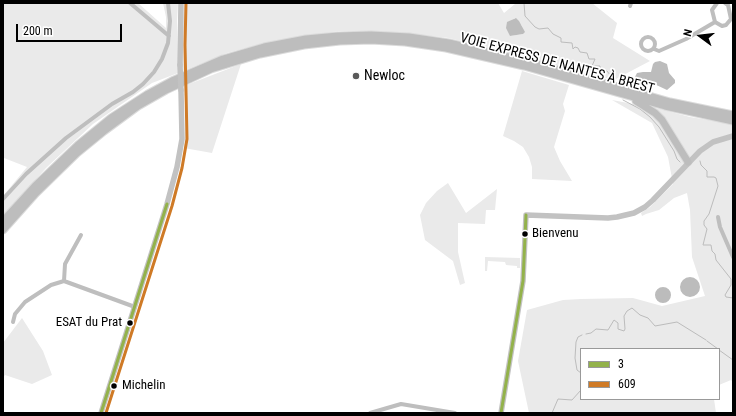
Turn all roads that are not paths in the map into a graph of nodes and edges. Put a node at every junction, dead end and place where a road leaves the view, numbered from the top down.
1 (130, 3) edge
2 (168, 3) edge
3 (181, 3) edge
4 (716, 3) edge
5 (725, 3) edge
6 (731, 9) edge
7 (715, 22) junction
8 (169, 36) junction
9 (654, 49) dead end
10 (630, 96) junction
11 (733, 115) edge
12 (733, 121) edge
13 (733, 136) edge
14 (688, 162) junction
15 (3, 199) edge
16 (718, 217) dead end
17 (3, 221) edge
18 (3, 230) edge
19 (81, 235) dead end
20 (733, 257) edge
21 (64, 281) junction
22 (135, 307) junction
23 (13, 322) dead end
24 (101, 413) edge
25 (370, 413) edge
26 (456, 413) edge
27 (501, 413) edge

1 - 8 street
2 - 8 street
3 - 22 main road, bridge
4 - 7 street
5 - 6 street
6 - 7 street
7 - 9 street
8 - 15 street
10 - 12 highway, VOIE EXPRESS DE NANTES À BREST
10 - 14 highway
10 - 18 highway, VOIE EXPRESS DE NANTES À BREST
11 - 17 highway, VOIE EXPRESS DE NANTES À BREST
13 - 14 main road
14 - 27 main road
16 - 20 street
19 - 21 street
21 - 22 street
21 - 23 street
22 - 24 main road
25 - 26 street

